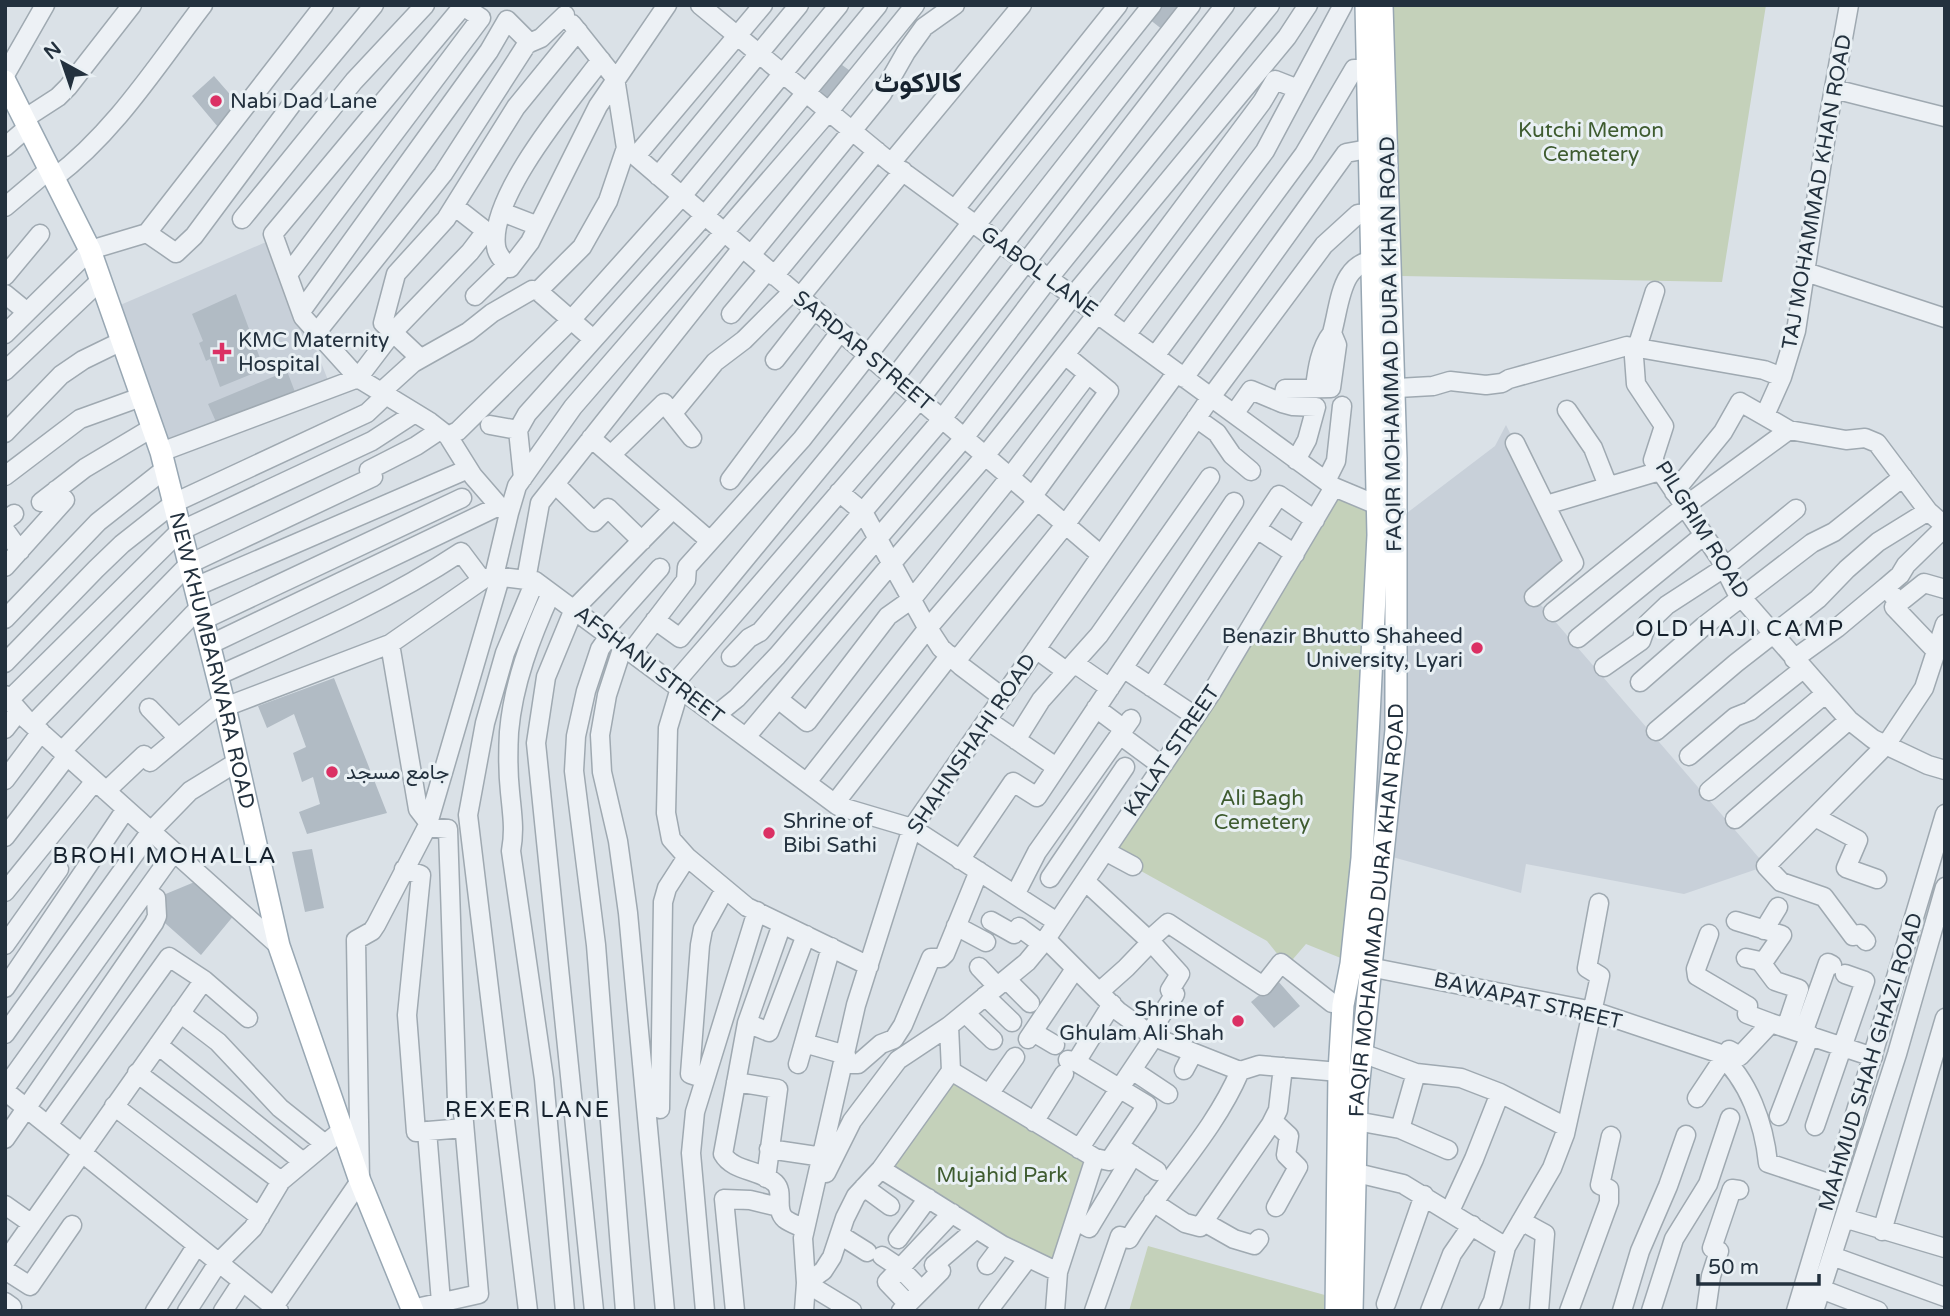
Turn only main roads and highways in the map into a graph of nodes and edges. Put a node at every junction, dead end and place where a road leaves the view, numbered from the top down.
1 (1366, 5) edge
2 (1382, 5) edge
3 (5, 81) edge
4 (1381, 259) junction
5 (1387, 508) junction
6 (1371, 692) junction
7 (1396, 692) junction
8 (1362, 966) junction
9 (1346, 1170) junction
10 (412, 1310) edge
11 (1336, 1311) edge
12 (1352, 1311) edge

1 - 4 main road, FAQIR MOHAMMAD DURA KHAN ROAD
2 - 4 main road, FAQIR MOHAMMAD DURA KHAN ROAD
3 - 10 main road, NEW KHUMBARWARA ROAD
4 - 5 main road, FAQIR MOHAMMAD DURA KHAN ROAD
5 - 6 main road, FAQIR MOHAMMAD DURA KHAN ROAD
5 - 7 main road, FAQIR MOHAMMAD DURA KHAN ROAD
6 - 7 main road
6 - 8 main road, FAQIR MOHAMMAD DURA KHAN ROAD
7 - 8 main road, FAQIR MOHAMMAD DURA KHAN ROAD
8 - 9 main road, FAQIR MOHAMMAD DURA KHAN ROAD
8 - 9 main road, FAQIR MOHAMMAD DURA KHAN ROAD
9 - 11 main road, FAQIR MOHAMMAD DURA KHAN ROAD
9 - 12 main road, FAQIR MOHAMMAD DURA KHAN ROAD

